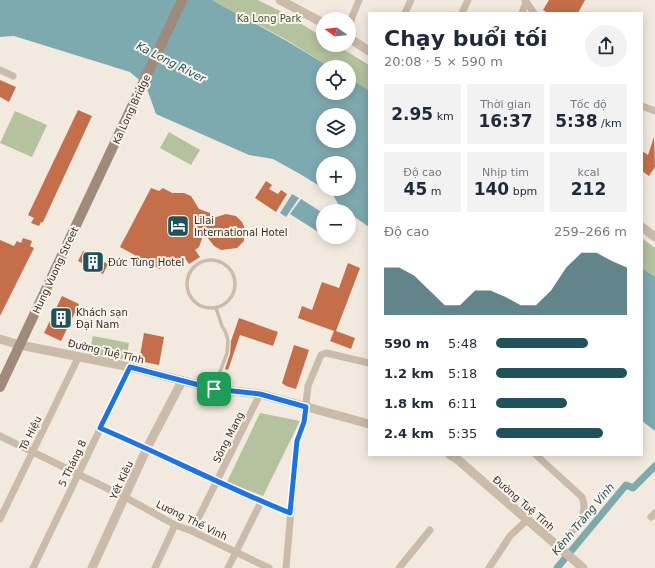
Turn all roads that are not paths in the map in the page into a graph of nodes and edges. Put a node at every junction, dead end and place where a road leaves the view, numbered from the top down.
1 (182, 0) edge
2 (280, 0) edge
3 (359, 0) edge
4 (410, 0) edge
5 (468, 0) edge
6 (525, 1) edge
7 (354, 12) edge
8 (405, 12) edge
9 (462, 12) edge
10 (522, 12) edge
11 (533, 12) edge
12 (316, 19) edge
13 (356, 42) edge
14 (368, 49) edge
15 (0, 70) edge
16 (13, 76) dead end
17 (643, 106) edge
18 (655, 111) edge
19 (110, 153) joint
20 (643, 228) edge
21 (655, 237) edge
22 (216, 308) junction
23 (0, 339) edge
24 (20, 345) junction
25 (79, 356) junction
26 (368, 363) edge
27 (130, 367) junction
28 (182, 381) junction
29 (0, 387) edge
30 (214, 389) junction
31 (260, 394) junction
32 (306, 407) junction
33 (368, 424) edge
34 (100, 428) junction
35 (0, 436) edge
36 (148, 448) junction
37 (33, 451) junction
38 (453, 456) edge
39 (537, 456) edge
40 (78, 474) junction
41 (216, 482) junction
42 (125, 497) junction
43 (261, 502) junction
44 (290, 513) junction
45 (0, 519) edge
46 (527, 520) junction
47 (175, 525) junction
48 (430, 530) dead end
49 (192, 532) junction
50 (558, 547) junction
51 (236, 552) junction
52 (402, 567) edge
53 (33, 568) edge
54 (92, 568) edge
55 (155, 568) edge
56 (228, 568) edge
57 (269, 568) edge
58 (286, 568) edge
59 (489, 568) edge
60 (584, 568) edge

1 - 19 main road, Ka Long Bridge
2 - 12 street
3 - 7 street
4 - 8 street
5 - 9 street
6 - 10 street
6 - 11 street
13 - 14 street
15 - 16 street
17 - 18 street
19 - 24 main road, Hung Vuong Street
20 - 21 street
22 - 22 lane
22 - 30 lane
23 - 24 street, Đường Tuệ Tĩnh
24 - 25 street, Đường Tuệ Tĩnh
24 - 29 main road, Hung Vuong Street
25 - 27 street, Đường Tuệ Tĩnh
25 - 37 street, Tô Hiệu
26 - 32 street
27 - 28 street, Đường Tuệ Tĩnh
27 - 34 street, 5 Tháng 8
28 - 30 street, Đường Tuệ Tĩnh
28 - 36 street, Yết Kiêu
30 - 31 street, Đường Tuệ Tĩnh
31 - 32 street, Đường Tuệ Tĩnh
31 - 41 street, Sông Mang
32 - 33 street, Đường Tuệ Tĩnh
32 - 44 street
34 - 36 street
34 - 40 street, 5 Tháng 8
35 - 37 street, Lương Thế Vinh
36 - 41 street
36 - 42 street, Yết Kiêu
37 - 40 street, Lương Thế Vinh
37 - 45 street, Tô Hiệu
38 - 46 street, Đường Tuệ Tĩnh
39 - 50 street
40 - 42 street, Lương Thế Vinh
40 - 53 street, 5 Tháng 8
41 - 43 street
41 - 49 street, Sông Mang
42 - 47 street, Lương Thế Vinh
42 - 54 street, Yết Kiêu
43 - 44 street
43 - 51 street
44 - 58 street
46 - 50 street, Đường Tuệ Tĩnh
46 - 59 street
47 - 49 street, Lương Thế Vinh
47 - 55 street
48 - 52 street
49 - 51 street, Lương Thế Vinh
50 - 60 street, Đường Tuệ Tĩnh
51 - 56 street
51 - 57 street, Lương Thế Vinh

